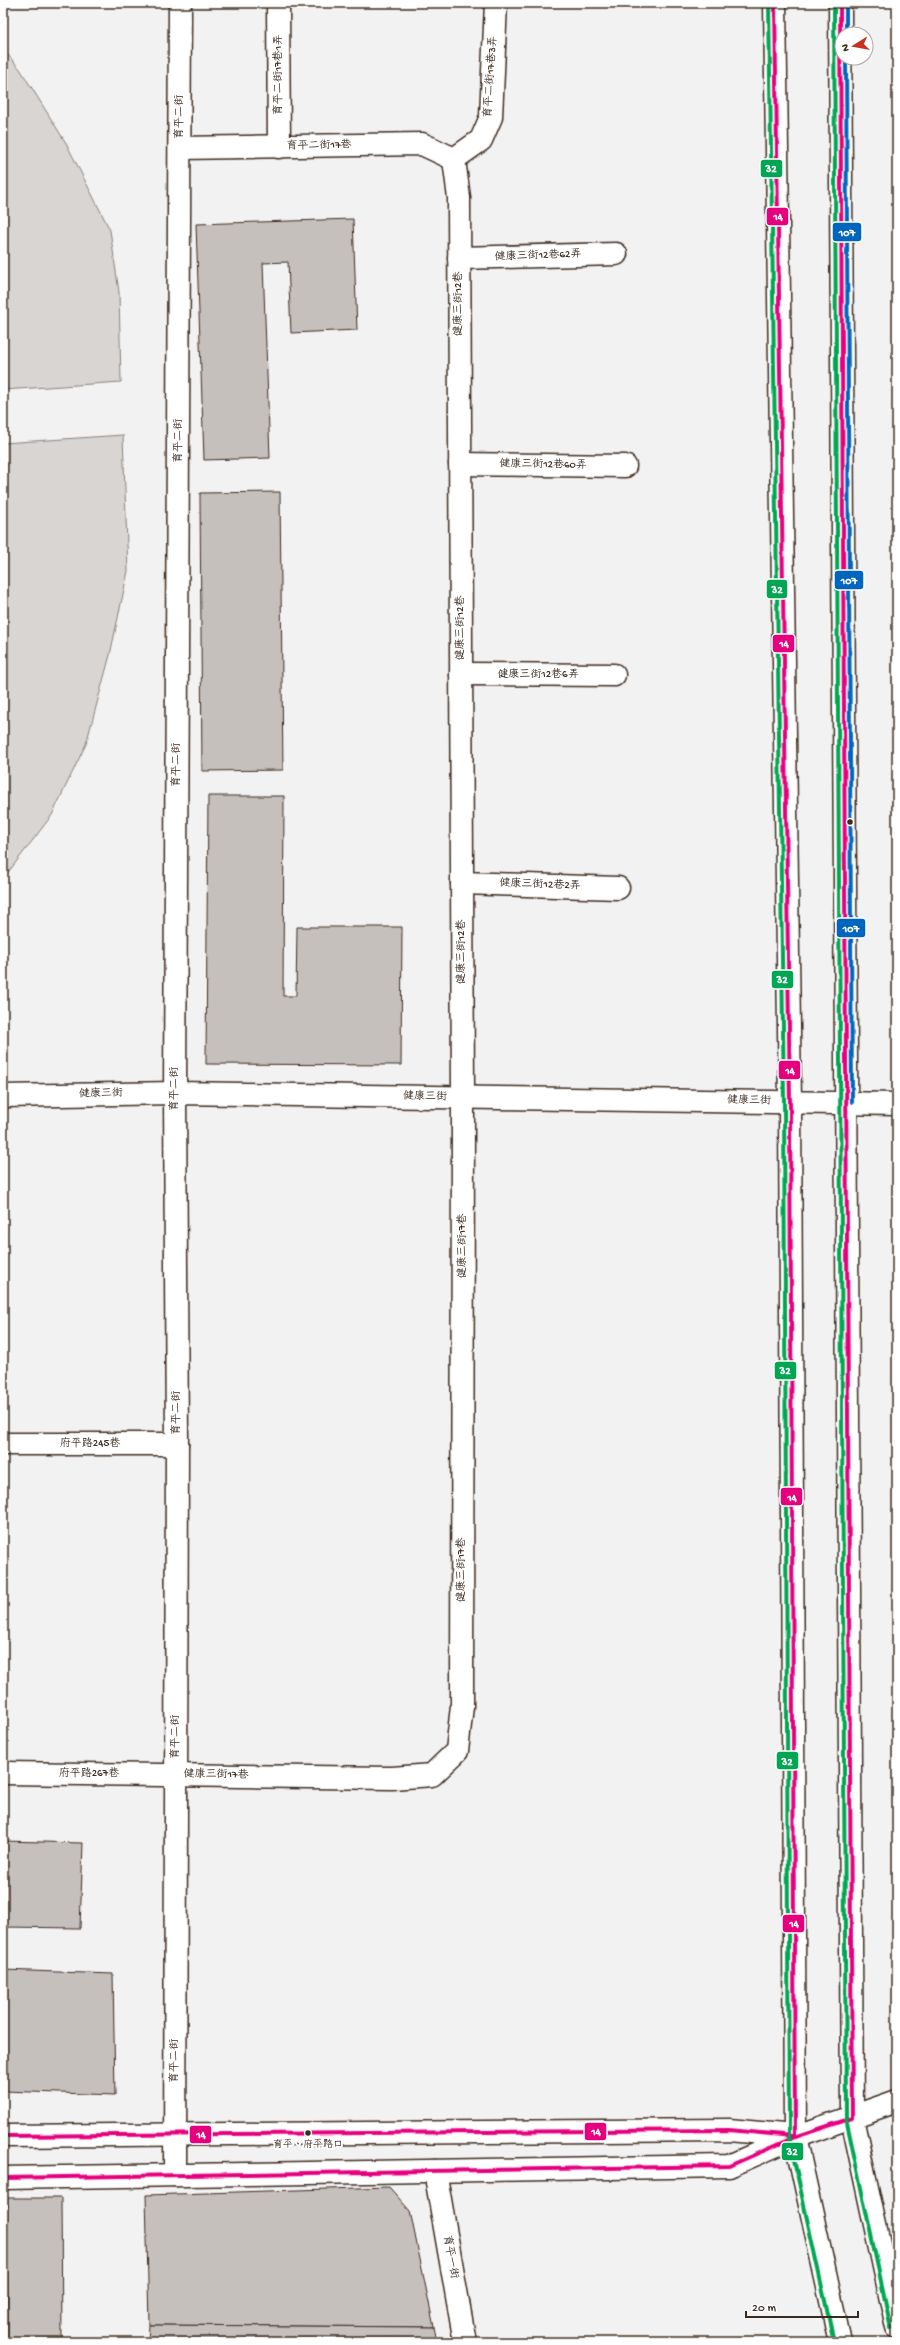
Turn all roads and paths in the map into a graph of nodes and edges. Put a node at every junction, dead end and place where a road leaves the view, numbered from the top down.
1 (180, 3) edge
2 (278, 3) edge
3 (496, 3) edge
4 (775, 3) edge
5 (840, 3) edge
6 (279, 147) junction
7 (180, 148) junction
8 (454, 159) junction
9 (616, 254) dead end
10 (459, 258) junction
11 (460, 464) junction
12 (625, 466) dead end
13 (461, 674) junction
14 (614, 675) dead end
15 (462, 883) junction
16 (618, 888) dead end
17 (175, 1093) junction
18 (3, 1096) edge
19 (463, 1097) junction
20 (790, 1102) junction
21 (846, 1102) junction
22 (897, 1104) edge
23 (3, 1444) edge
24 (178, 1444) junction
25 (3, 1773) edge
26 (176, 1774) junction
27 (897, 2101) edge
28 (852, 2118) junction
29 (175, 2135) junction
30 (3, 2136) edge
31 (795, 2136) junction
32 (435, 2171) junction
33 (175, 2175) junction
34 (3, 2178) edge
35 (897, 2327) edge
36 (465, 2342) edge
37 (840, 2342) edge

1 - 7 street, 育平二街
2 - 6 street, 育平二街17巷1弄
3 - 8 street, 育平二街17巷3弄
4 - 20 street
5 - 21 street
6 - 7 street, 育平二街17巷
6 - 8 street, 育平二街17巷
7 - 17 street, 育平二街
8 - 10 street, 健康三街12巷
9 - 10 street, 健康三街12巷62弄
10 - 11 street, 健康三街12巷
11 - 12 street, 健康三街12巷60弄
11 - 13 street, 健康三街12巷
13 - 14 street, 健康三街12巷6弄
13 - 15 street, 健康三街12巷
15 - 16 street, 健康三街12巷2弄
15 - 19 street, 健康三街12巷
17 - 18 street, 健康三街
17 - 19 street, 健康三街
17 - 24 street, 育平二街
19 - 20 street, 健康三街
19 - 26 street, 健康三街17巷
20 - 21 street, 健康三街
20 - 31 street
21 - 22 street, 健康三街
21 - 28 street
23 - 24 street, 府平路245巷
24 - 26 street, 育平二街
25 - 26 street, 府平路267巷
26 - 29 street, 育平二街
27 - 28 street
28 - 31 street
28 - 35 street
29 - 30 street
29 - 31 street
29 - 33 street, 育平二街
31 - 32 street
31 - 37 street
32 - 33 street
32 - 36 street, 育平一街
33 - 34 street

